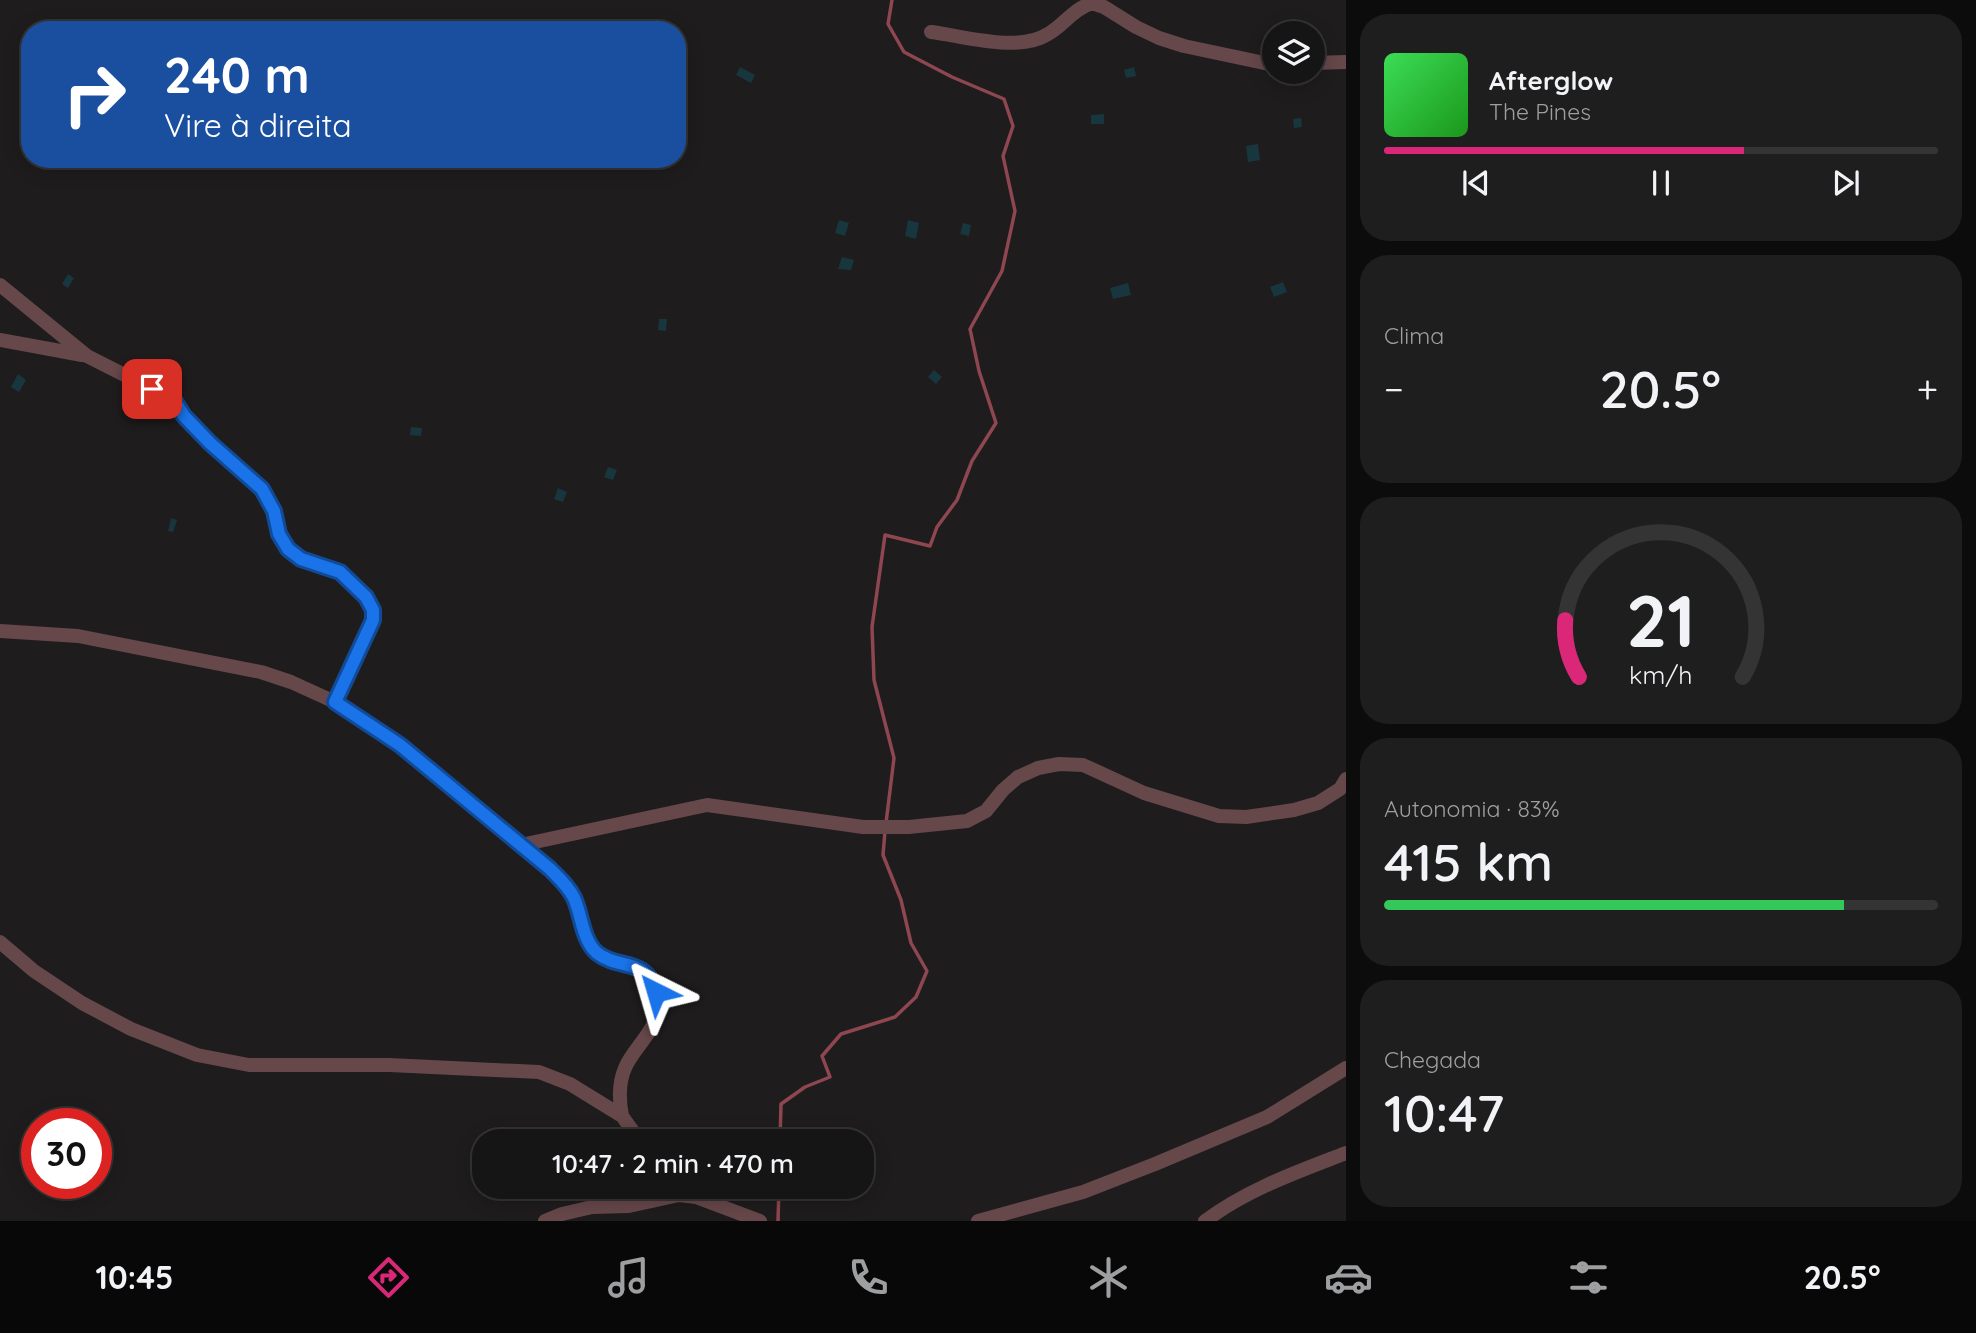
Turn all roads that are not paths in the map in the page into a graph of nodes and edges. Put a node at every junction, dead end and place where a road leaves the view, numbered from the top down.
1 (931, 32) dead end
2 (1262, 62) edge
3 (1346, 62) edge
4 (1325, 63) edge
5 (0, 285) edge
6 (0, 341) edge
7 (87, 356) junction
8 (0, 631) edge
9 (335, 702) junction
10 (1346, 779) edge
11 (522, 845) junction
12 (0, 942) edge
13 (1346, 1068) edge
14 (622, 1116) junction
15 (631, 1129) edge
16 (1346, 1153) edge
17 (650, 1199) edge
18 (701, 1199) edge
19 (545, 1221) edge
20 (760, 1221) edge
21 (978, 1221) edge
22 (1205, 1221) edge

1 - 2 street
3 - 4 street
5 - 7 street
6 - 7 street
7 - 9 street
8 - 9 street
9 - 11 street
10 - 11 street
11 - 14 street
12 - 14 street
13 - 21 street
14 - 15 street
16 - 22 street
17 - 19 street
18 - 20 street

